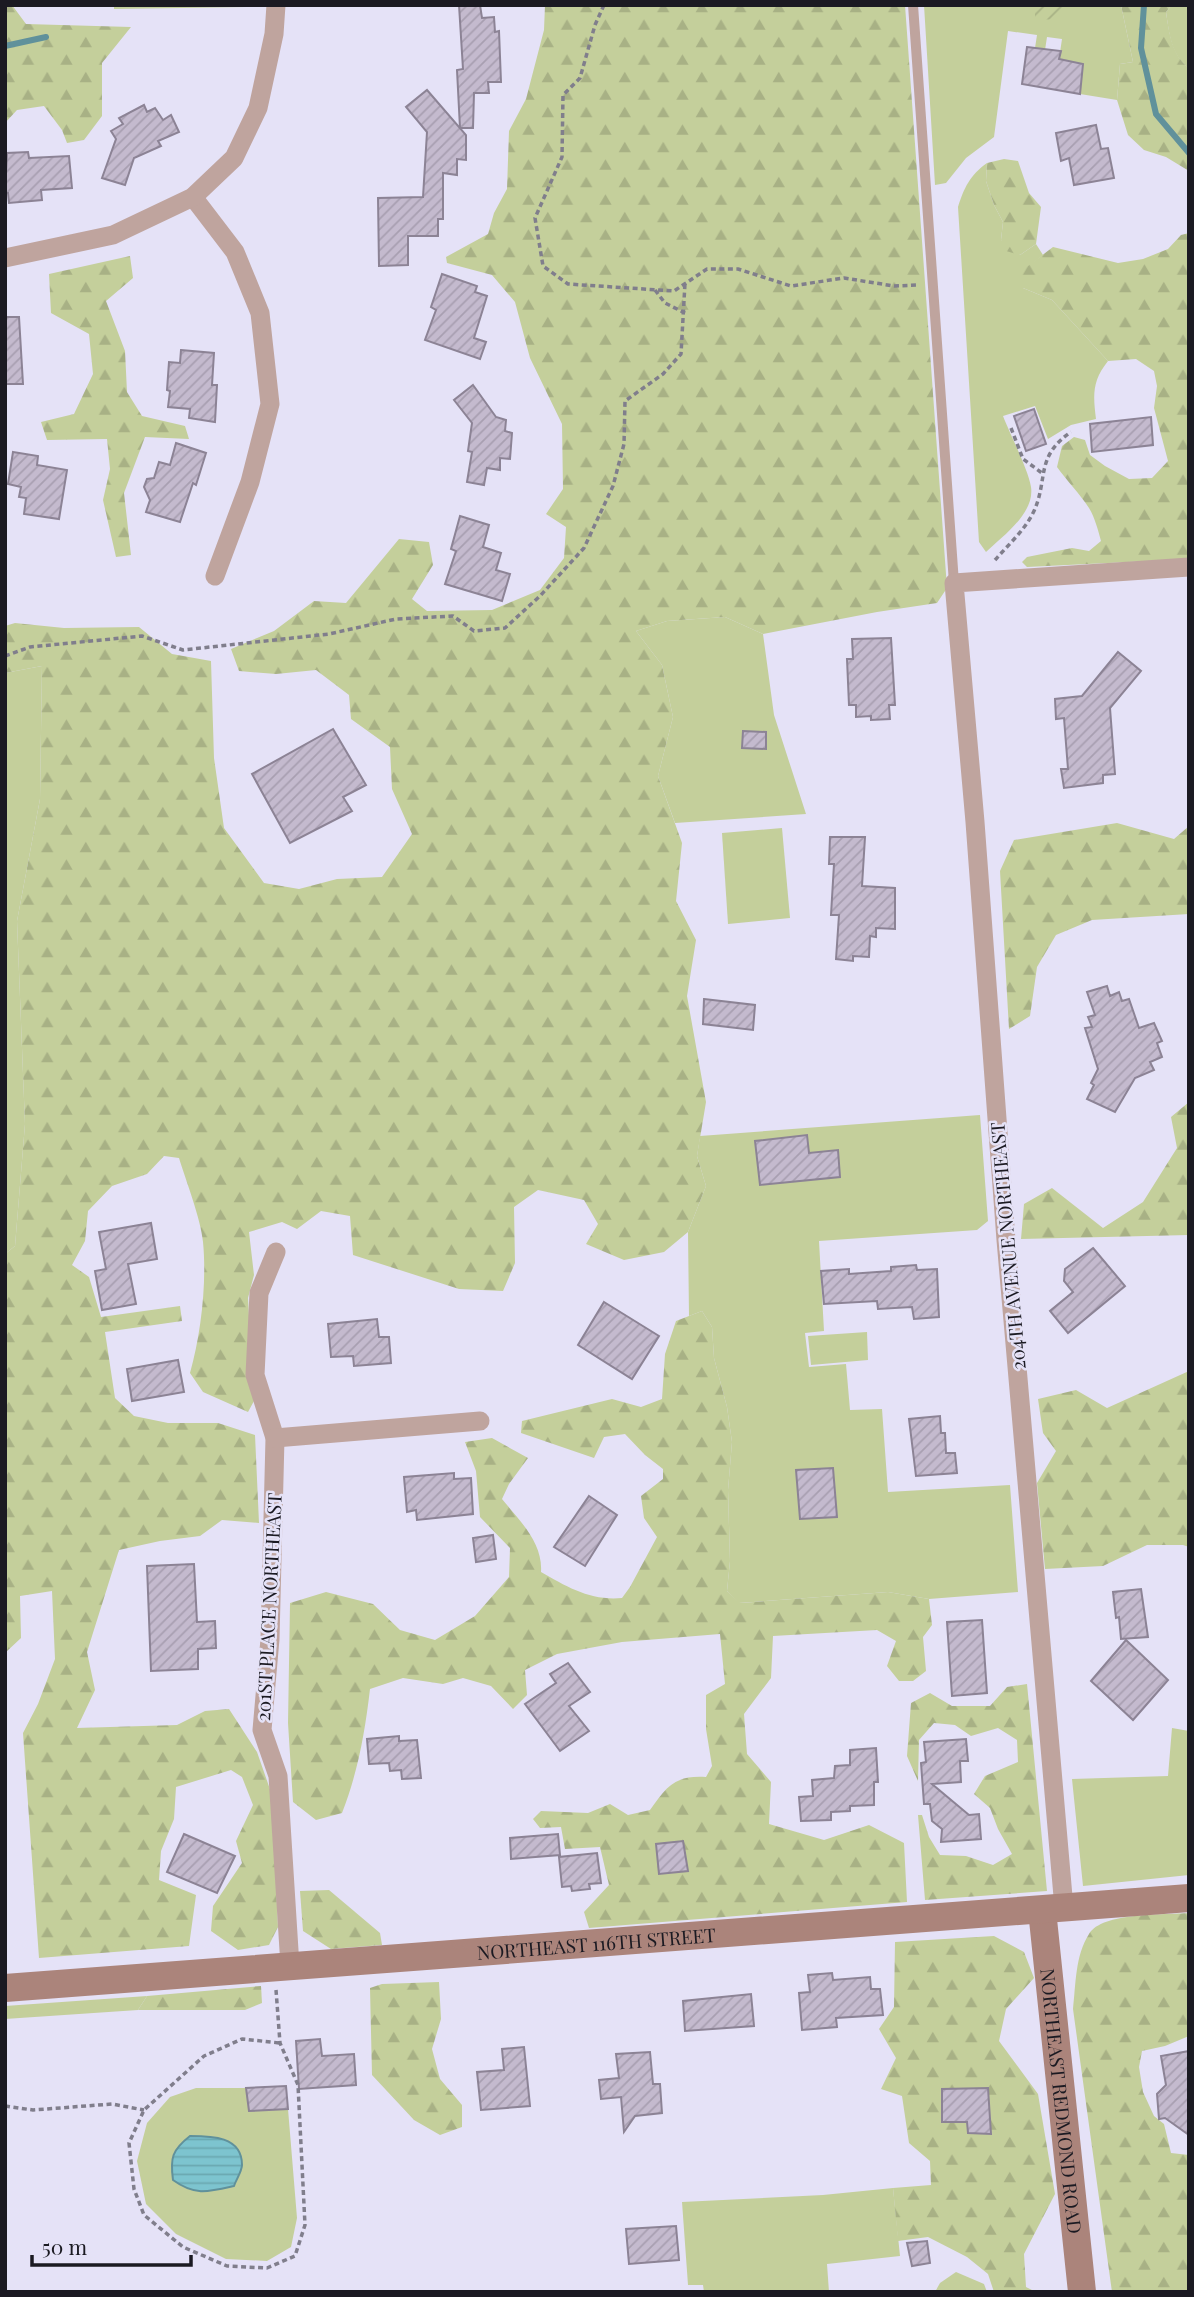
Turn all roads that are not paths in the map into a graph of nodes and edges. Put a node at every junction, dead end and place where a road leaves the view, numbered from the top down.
1 (276, 5) edge
2 (913, 5) edge
3 (193, 197) junction
4 (5, 258) edge
5 (1189, 567) edge
6 (215, 576) dead end
7 (954, 583) junction
8 (276, 1252) dead end
9 (480, 1421) dead end
10 (275, 1438) junction
11 (1189, 1898) edge
12 (1053, 1909) junction
13 (282, 1967) junction
14 (5, 1988) edge
15 (1082, 2292) edge

1 - 3 street
2 - 7 lane
3 - 4 street
3 - 6 street
5 - 7 street
7 - 12 street, 204TH AVENUE NORTHEAST
8 - 10 street, 201ST PLACE NORTHEAST
9 - 10 street
10 - 13 street, 201ST PLACE NORTHEAST
11 - 12 street, NORTHEAST 116TH STREET
12 - 13 street, NORTHEAST 116TH STREET
12 - 15 street, NORTHEAST REDMOND ROAD
13 - 14 street, NORTHEAST 116TH STREET

